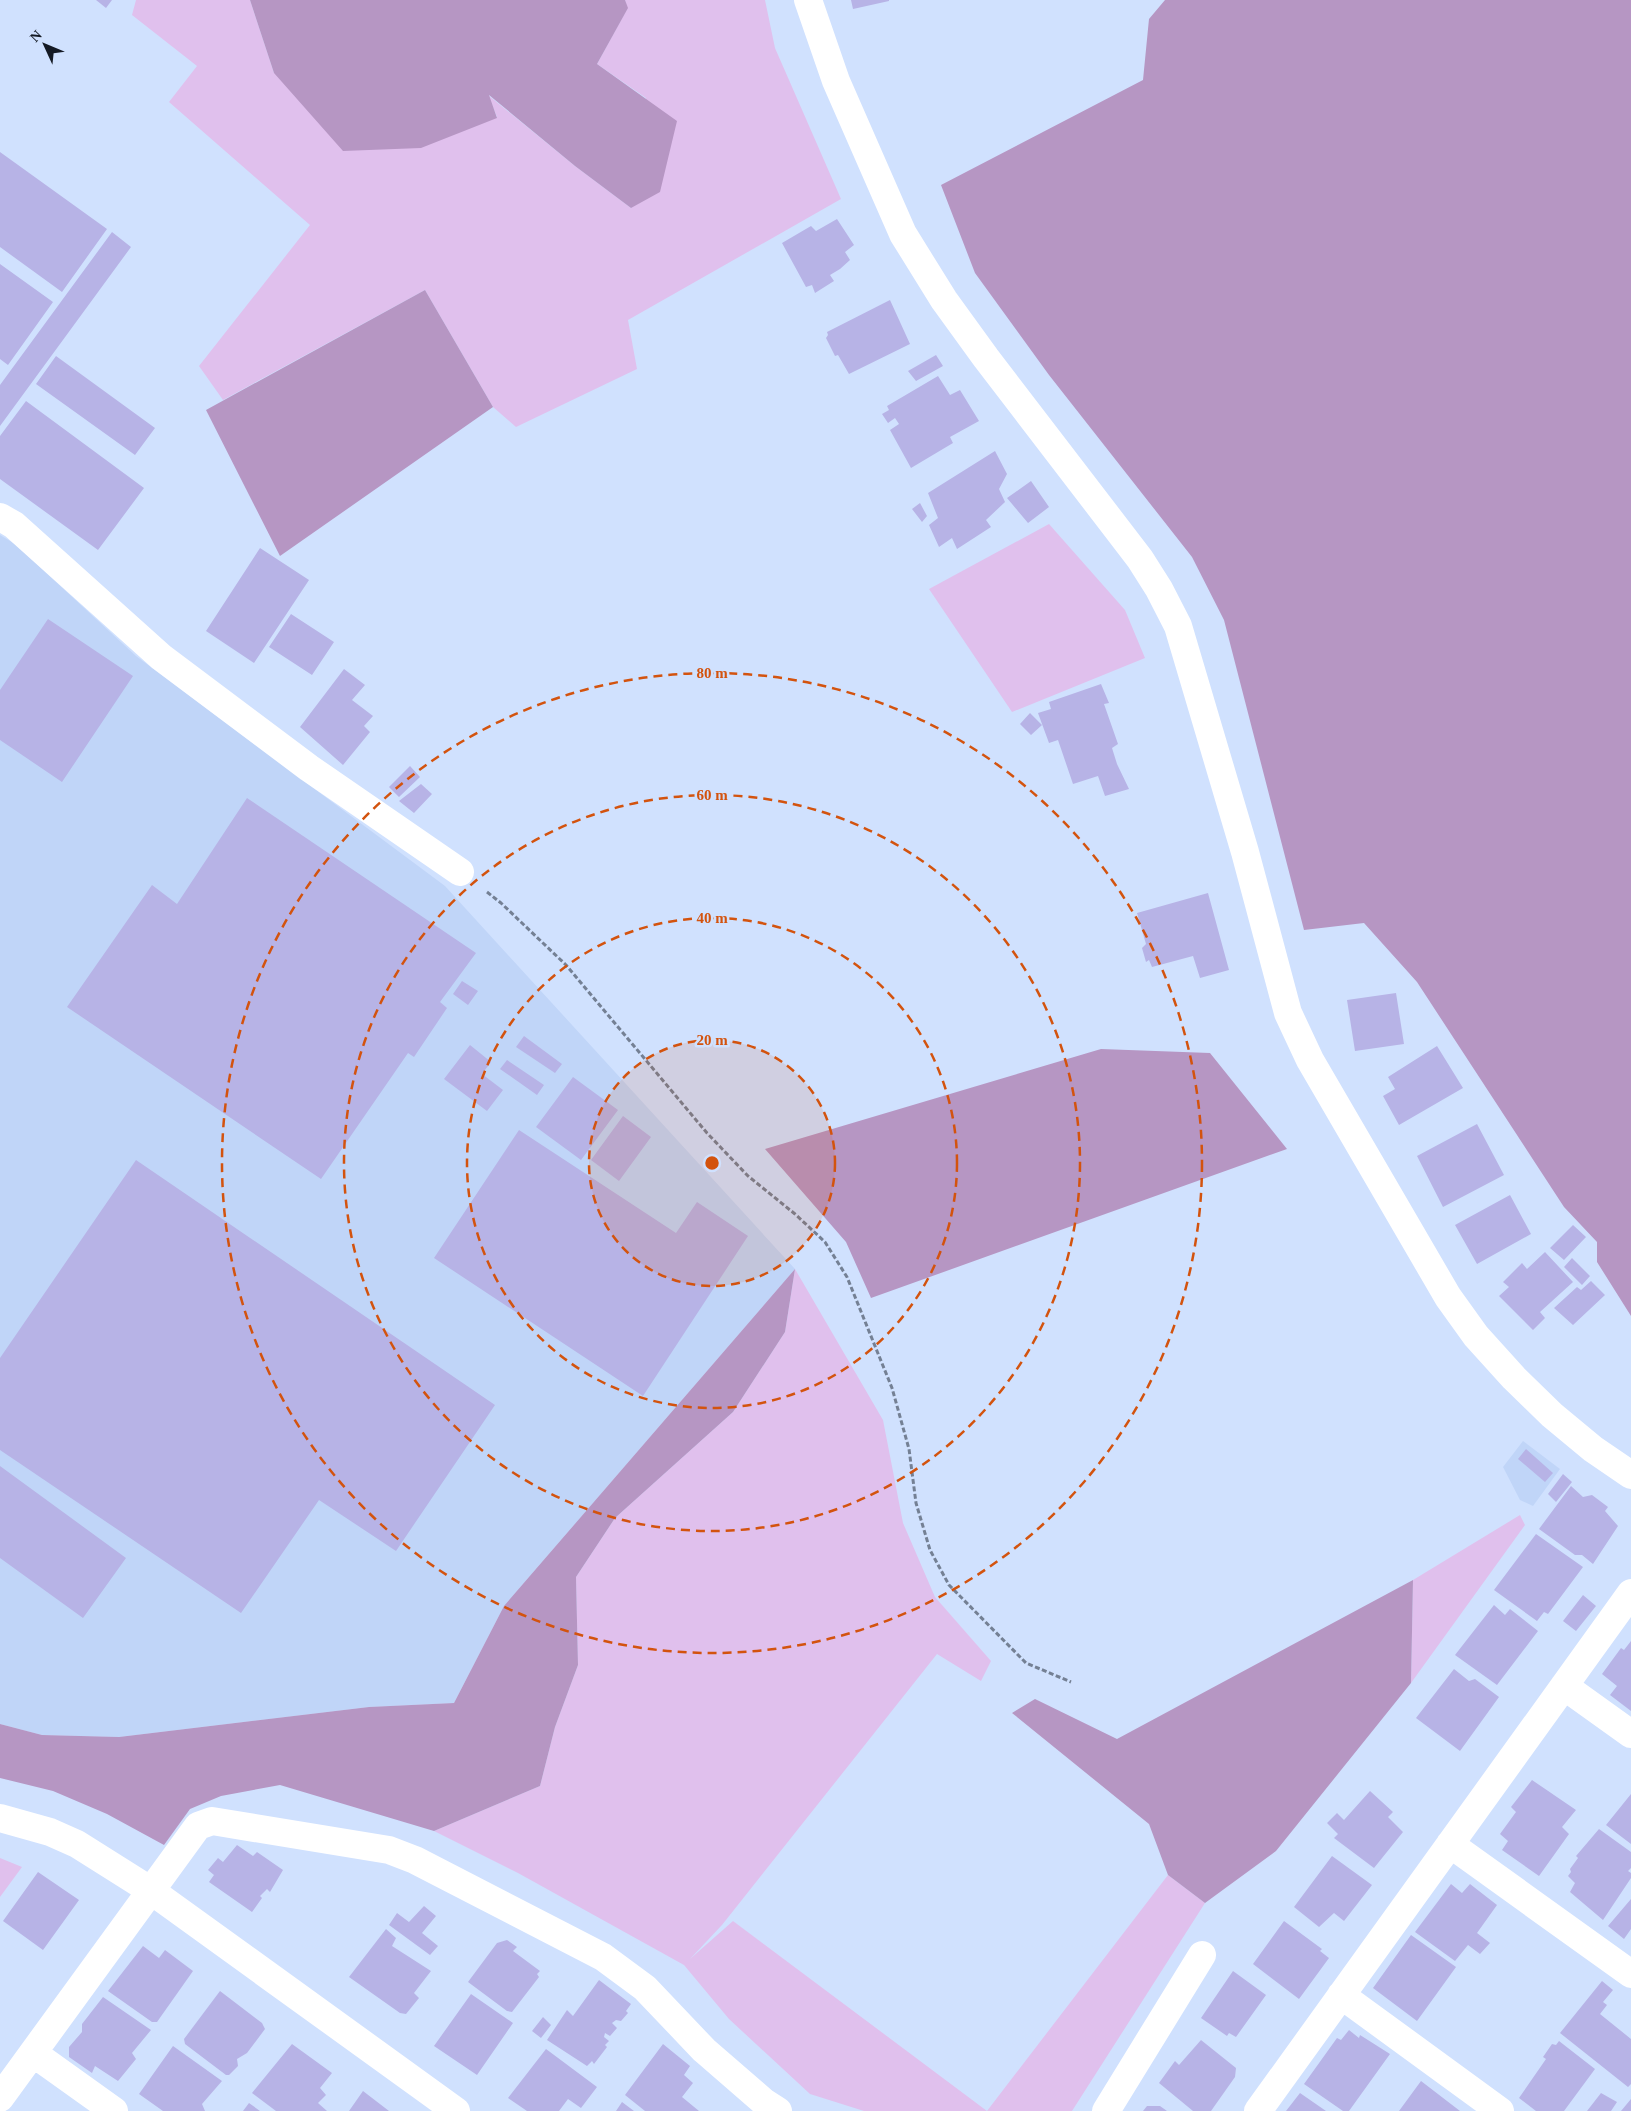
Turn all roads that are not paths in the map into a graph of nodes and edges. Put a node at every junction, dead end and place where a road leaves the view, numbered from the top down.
1 (808, 0) edge
2 (0, 517) edge
3 (460, 872) road end
4 (1631, 1475) edge
5 (1631, 1593) edge
6 (1564, 1686) junction
7 (1631, 1734) edge
8 (0, 1818) edge
9 (1450, 1844) junction
10 (150, 1890) junction
11 (1202, 1955) dead end
12 (1631, 1974) edge
13 (1341, 1995) junction
14 (33, 2053) junction
15 (0, 2098) edge
16 (114, 2111) edge
17 (456, 2111) edge
18 (778, 2111) edge
19 (1106, 2111) edge
20 (1258, 2111) edge
21 (1500, 2111) edge

1 - 4 street
2 - 3 street
5 - 6 street
6 - 7 street
6 - 9 street
8 - 10 street
9 - 12 street
9 - 13 street
10 - 14 street
10 - 17 street
10 - 18 street
11 - 19 street
13 - 20 street
13 - 21 street
14 - 15 street
14 - 16 street

